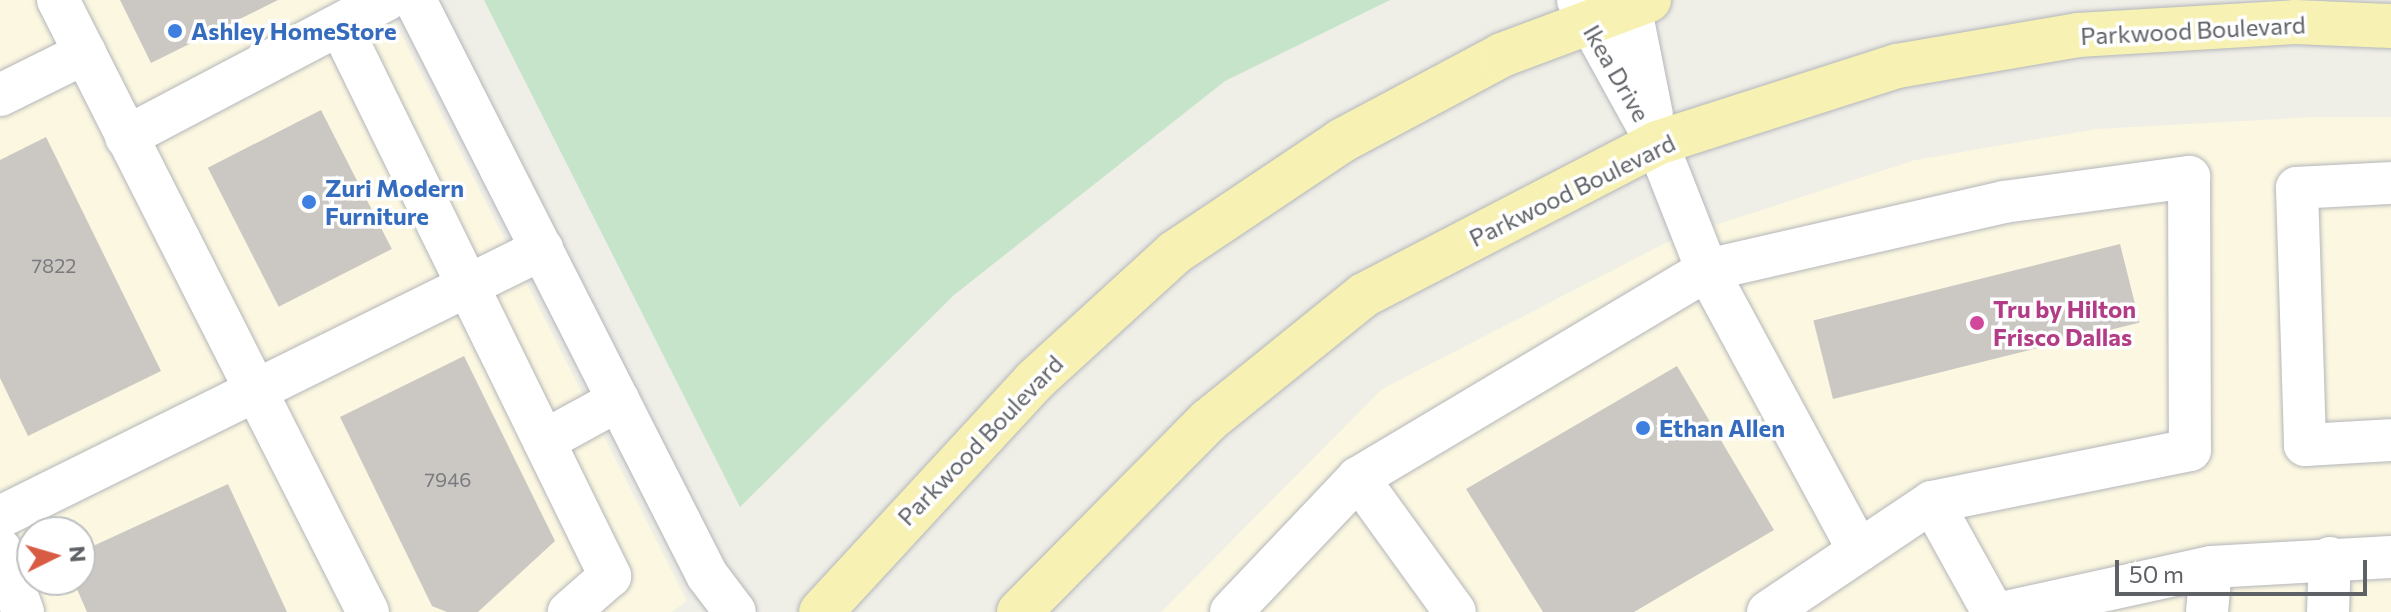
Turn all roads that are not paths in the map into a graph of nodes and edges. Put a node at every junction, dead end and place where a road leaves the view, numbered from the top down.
1 (58, 0) edge
2 (386, 0) edge
3 (415, 0) edge
4 (1636, 2) edge
5 (1583, 12) edge
6 (340, 25) junction
7 (2391, 26) edge
8 (85, 53) junction
9 (0, 95) edge
10 (126, 137) junction
11 (1657, 143) junction
12 (2391, 183) edge
13 (542, 249) junction
14 (1707, 270) junction
15 (467, 286) junction
16 (253, 392) junction
17 (619, 400) junction
18 (2391, 440) edge
19 (544, 441) junction
20 (1358, 478) junction
21 (1932, 502) junction
22 (0, 517) edge
23 (0, 549) edge
24 (1859, 551) junction
25 (2391, 557) edge
26 (2330, 558) junction
27 (2211, 567) junction
28 (23, 612) edge
29 (368, 612) edge
30 (569, 612) edge
31 (735, 612) edge
32 (821, 612) edge
33 (1019, 612) edge
34 (1231, 612) edge
35 (1455, 612) edge
36 (1768, 612) edge
37 (1993, 612) edge
38 (2006, 612) edge
39 (2207, 612) edge
40 (2328, 612) edge

1 - 8 street
2 - 6 street
3 - 13 street
4 - 5 main road, Parkwood Boulevard
4 - 11 street, Ikea Drive
5 - 11 street, Ikea Drive
5 - 32 main road, Parkwood Boulevard
6 - 10 street
6 - 15 street
7 - 11 main road, Parkwood Boulevard
8 - 9 street
8 - 10 street
10 - 16 street
11 - 14 street
11 - 33 main road, Parkwood Boulevard
12 - 18 street
13 - 15 street
13 - 17 street
14 - 20 street
14 - 21 street
14 - 24 street
15 - 16 street
15 - 19 street
16 - 22 street
16 - 29 street
17 - 19 street
17 - 31 street
19 - 30 street
20 - 34 street
20 - 35 street
21 - 24 street
21 - 37 street
23 - 28 street
24 - 36 street
25 - 26 street
26 - 27 street
26 - 40 street
27 - 38 street
27 - 39 street

